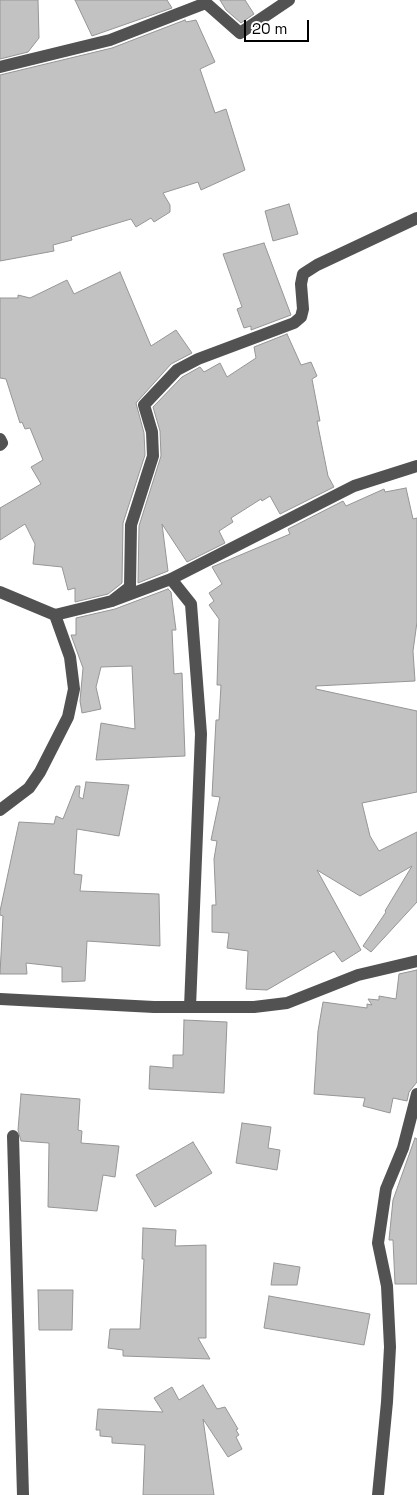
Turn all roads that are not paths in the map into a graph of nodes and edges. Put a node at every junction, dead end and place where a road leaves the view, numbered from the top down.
1 (289, 0) edge
2 (0, 68) edge
3 (417, 218) edge
4 (0, 439) edge
5 (0, 445) edge
6 (417, 466) edge
7 (171, 579) junction
8 (0, 592) edge
9 (112, 601) junction
10 (55, 615) junction
11 (0, 810) edge
12 (417, 961) edge
13 (0, 999) edge
14 (190, 1007) junction
15 (417, 1094) edge
16 (13, 1136) dead end
17 (23, 1495) edge
18 (378, 1495) edge

1 - 2 street
3 - 9 street
4 - 5 street
6 - 7 street
7 - 9 street
7 - 14 street
8 - 10 street
9 - 10 street
10 - 11 street
12 - 14 street
13 - 14 street
15 - 18 street
16 - 17 street

